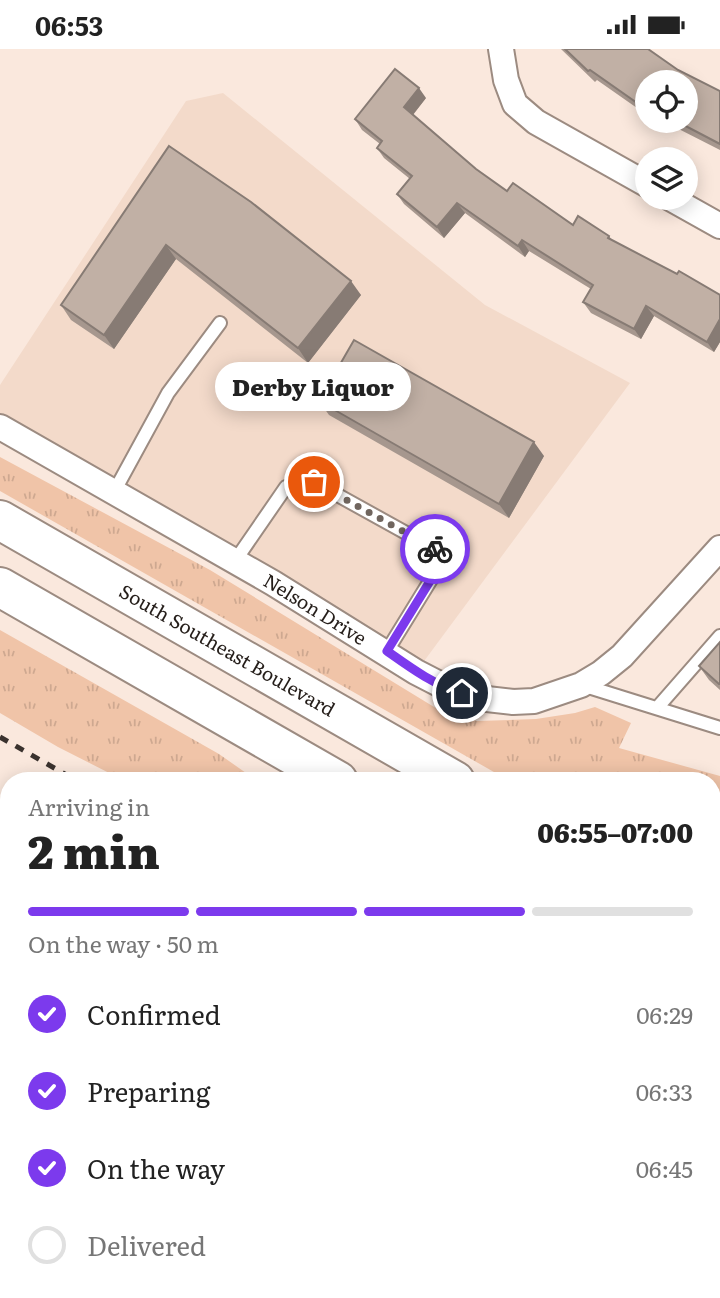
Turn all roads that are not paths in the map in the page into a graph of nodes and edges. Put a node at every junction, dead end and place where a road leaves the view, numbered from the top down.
1 (501, 49) edge
2 (635, 178) edge
3 (691, 210) edge
4 (720, 226) edge
5 (220, 323) dead end
6 (0, 427) edge
7 (114, 492) junction
8 (0, 520) edge
9 (720, 548) edge
10 (235, 561) junction
11 (0, 587) edge
12 (720, 636) edge
13 (387, 651) junction
14 (581, 685) junction
15 (657, 708) junction
16 (720, 727) edge
17 (322, 772) edge
18 (439, 772) edge

1 - 2 street
3 - 4 street
5 - 7 lane
6 - 7 street, Nelson Drive
7 - 10 street, Nelson Drive
8 - 18 main road, South Southeast Boulevard
9 - 14 street, Nelson Drive
10 - 13 street, Nelson Drive
10 - 13 lane
11 - 17 main road
12 - 15 lane
13 - 14 street, Nelson Drive
14 - 15 lane
15 - 16 lane

